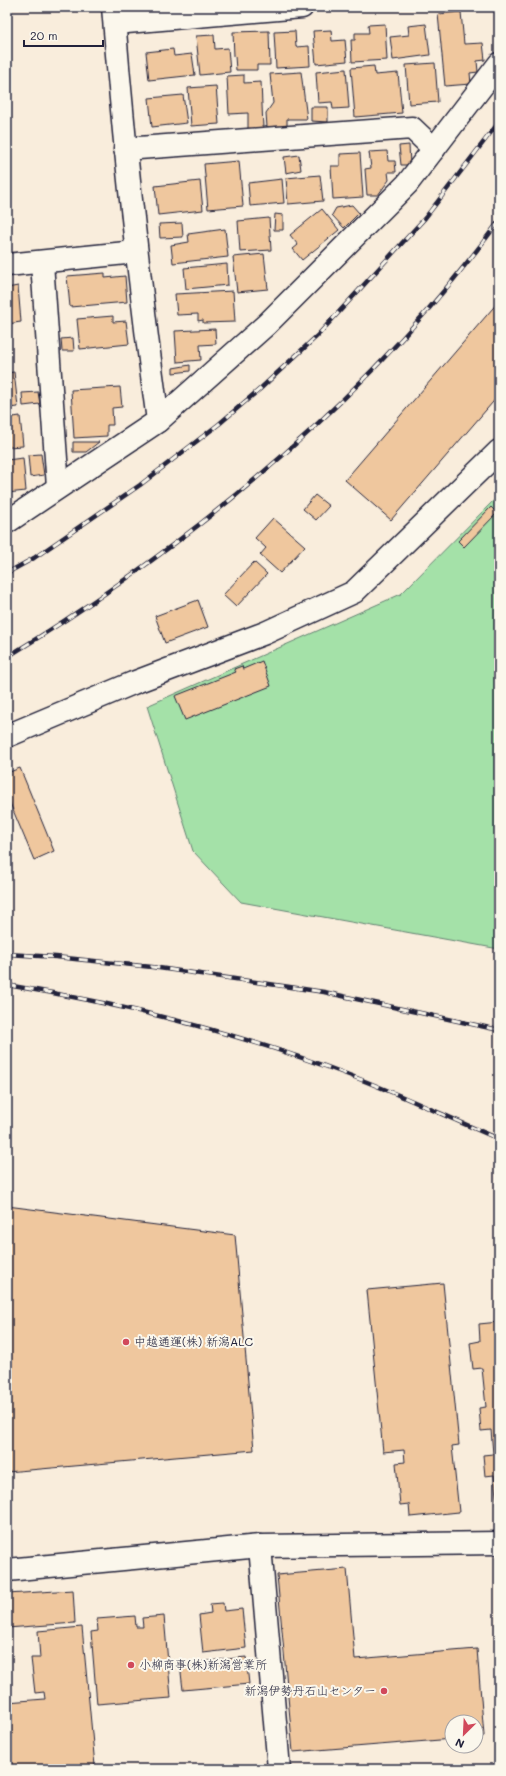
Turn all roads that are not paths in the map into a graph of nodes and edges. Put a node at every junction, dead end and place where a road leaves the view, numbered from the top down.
1 (302, 7) edge
2 (114, 15) edge
3 (499, 64) edge
4 (125, 149) junction
5 (434, 149) junction
6 (136, 252) junction
7 (42, 262) junction
8 (7, 265) edge
9 (158, 421) junction
10 (499, 451) edge
11 (58, 487) junction
12 (7, 522) edge
13 (7, 736) edge
14 (499, 1543) edge
15 (260, 1546) junction
16 (7, 1570) edge
17 (279, 1769) edge

1 - 2 street
2 - 4 street
3 - 5 street
4 - 5 street
4 - 6 street
5 - 9 street
6 - 7 street
6 - 9 street
7 - 8 street
7 - 11 street
9 - 11 street
10 - 13 street
11 - 12 street
14 - 15 street
15 - 16 street
15 - 17 street

